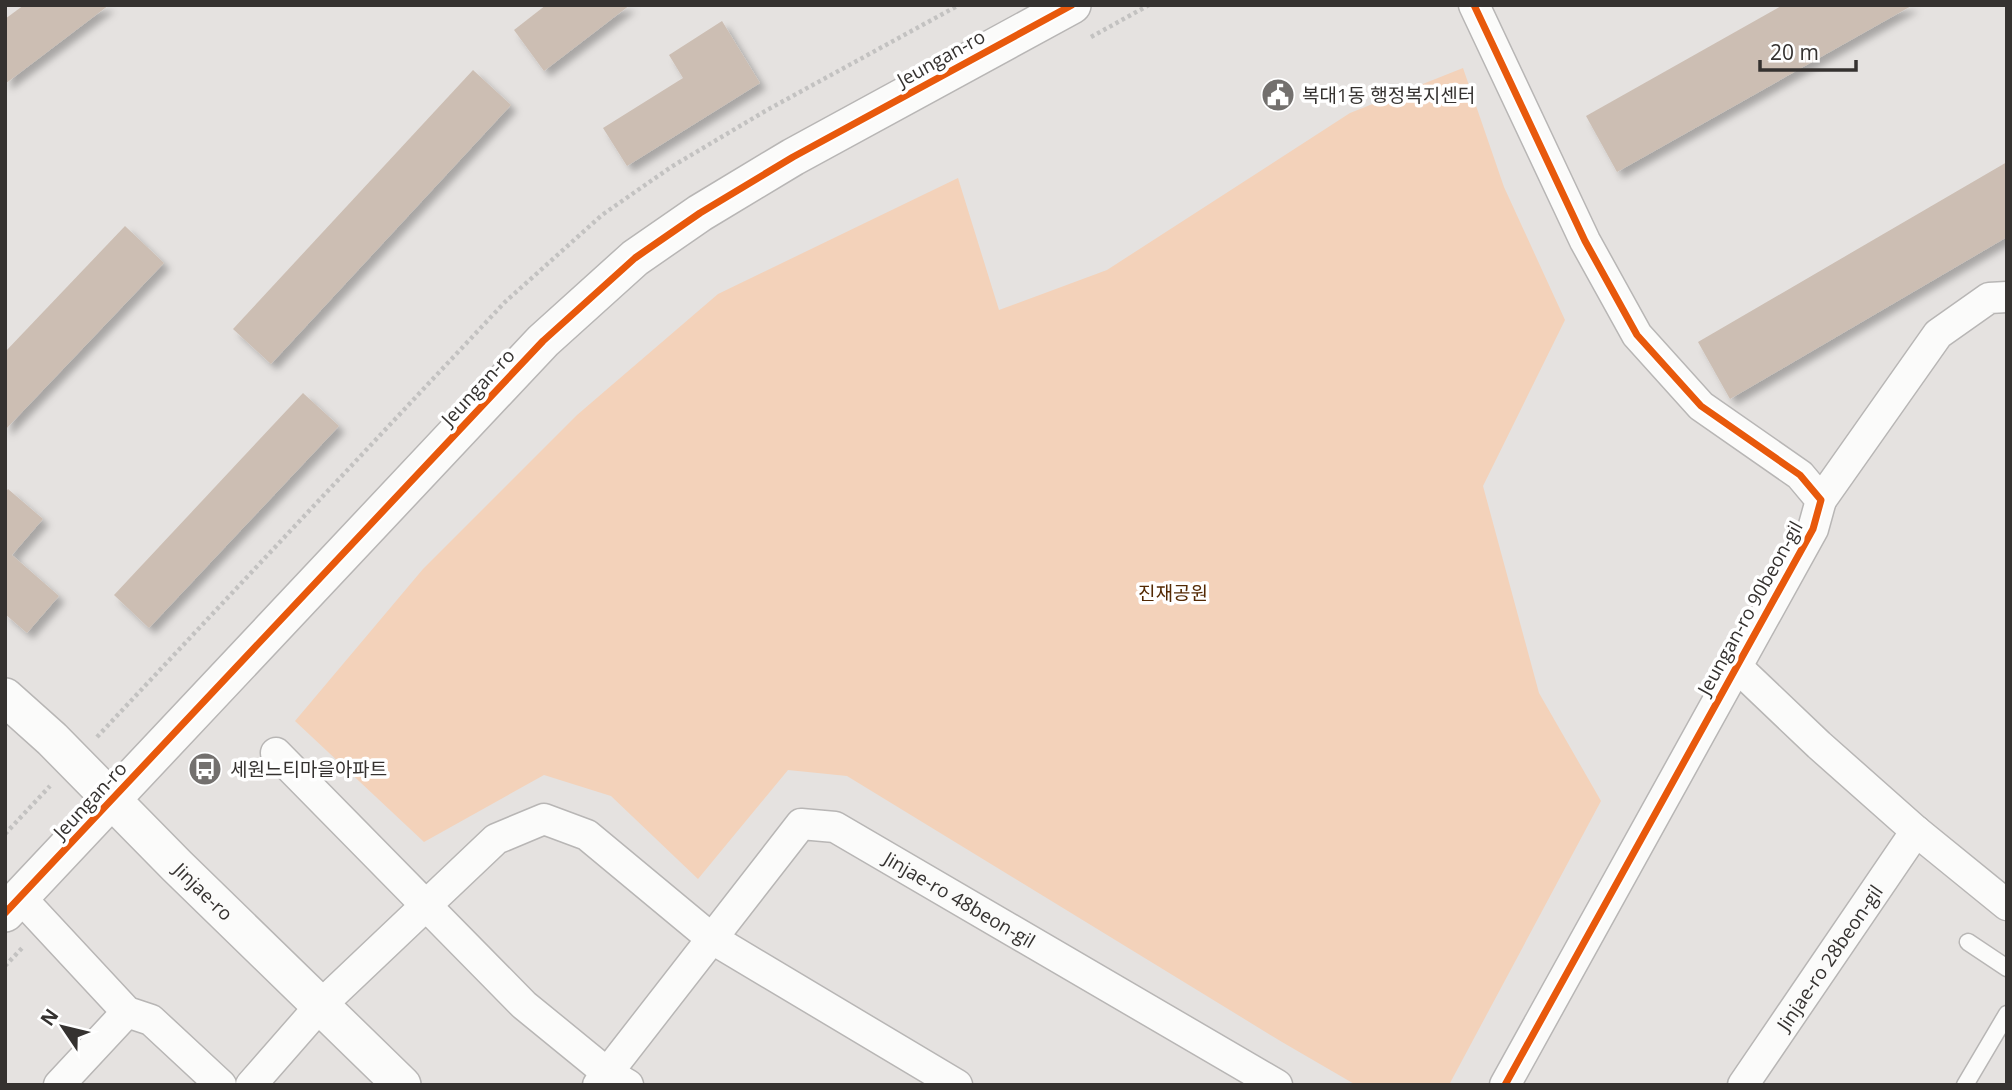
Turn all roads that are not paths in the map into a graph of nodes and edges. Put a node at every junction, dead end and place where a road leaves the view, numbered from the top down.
1 (1072, 5) edge
2 (1474, 5) edge
3 (2007, 297) edge
4 (1821, 500) junction
5 (1737, 666) junction
6 (5, 697) edge
7 (276, 753) dead end
8 (112, 800) junction
9 (1916, 831) junction
10 (13, 905) edge
11 (2007, 905) edge
12 (426, 906) junction
13 (711, 938) junction
14 (1968, 942) dead end
15 (2007, 968) edge
16 (321, 1006) junction
17 (127, 1012) junction
18 (2006, 1016) edge
19 (1233, 1074) edge
20 (611, 1081) edge
21 (59, 1085) edge
22 (221, 1085) edge
23 (251, 1085) edge
24 (402, 1085) edge
25 (957, 1085) edge
26 (1277, 1085) edge
27 (1505, 1085) edge
28 (1743, 1085) edge
29 (1965, 1085) edge

1 - 8 street, Jeungan-ro
2 - 4 street
3 - 4 street, Jeungan-ro 90beon-gil
4 - 5 street, Jeungan-ro 90beon-gil
5 - 9 street
5 - 27 street, Jeungan-ro 90beon-gil
6 - 8 street, Jinjae-ro
7 - 12 street, Jinjae-ro 48beon-gil
8 - 10 street, Jeungan-ro
8 - 16 street, Jinjae-ro
9 - 11 street
9 - 28 street, Jinjae-ro 28beon-gil
10 - 17 street
12 - 13 street
12 - 16 street
12 - 20 street, Jinjae-ro 48beon-gil
13 - 19 street, Jinjae-ro 48beon-gil
13 - 20 street, Jinjae-ro 48beon-gil
13 - 25 street
14 - 15 lane
16 - 23 street
16 - 24 street, Jinjae-ro
17 - 21 street
17 - 22 street
18 - 29 lane
19 - 26 street

